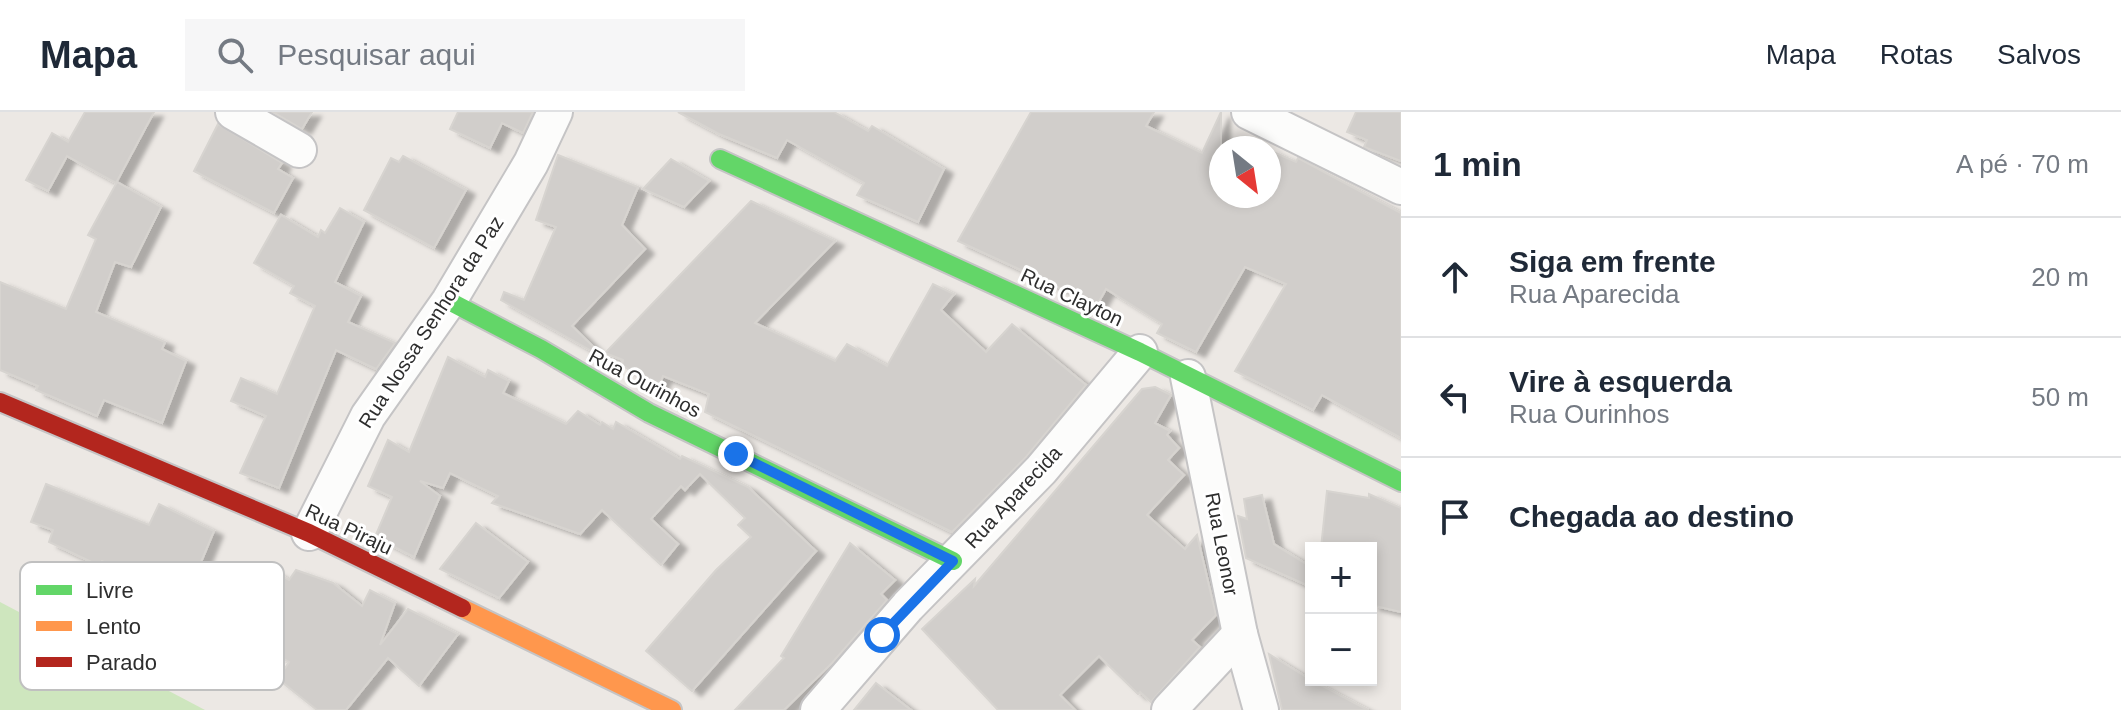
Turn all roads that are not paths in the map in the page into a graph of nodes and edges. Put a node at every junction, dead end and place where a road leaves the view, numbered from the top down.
1 (233, 112) edge
2 (555, 112) edge
3 (1249, 112) edge
4 (299, 150) dead end
5 (720, 159) dead end
6 (1401, 187) edge
7 (449, 301) junction
8 (1140, 352) junction
9 (1188, 377) junction
10 (0, 402) edge
11 (1401, 482) edge
12 (309, 533) junction
13 (953, 561) junction
14 (1240, 634) junction
15 (672, 710) edge
16 (818, 710) edge
17 (1169, 710) edge
18 (1261, 710) edge

1 - 4 street
2 - 7 street, Rua Nossa Senhora da Paz
3 - 6 street
5 - 8 street, Rua Clayton
7 - 12 street, Rua Nossa Senhora da Paz
7 - 13 street, Rua Ourinhos
8 - 9 street, Rua Clayton
8 - 13 street, Rua Aparecida
9 - 11 street, Rua Clayton
9 - 14 street, Rua Leonor
10 - 12 street, Rua Piraju
12 - 15 street, Rua Piraju
13 - 16 street, Rua Aparecida
14 - 17 street
14 - 18 street, Rua Leonor

